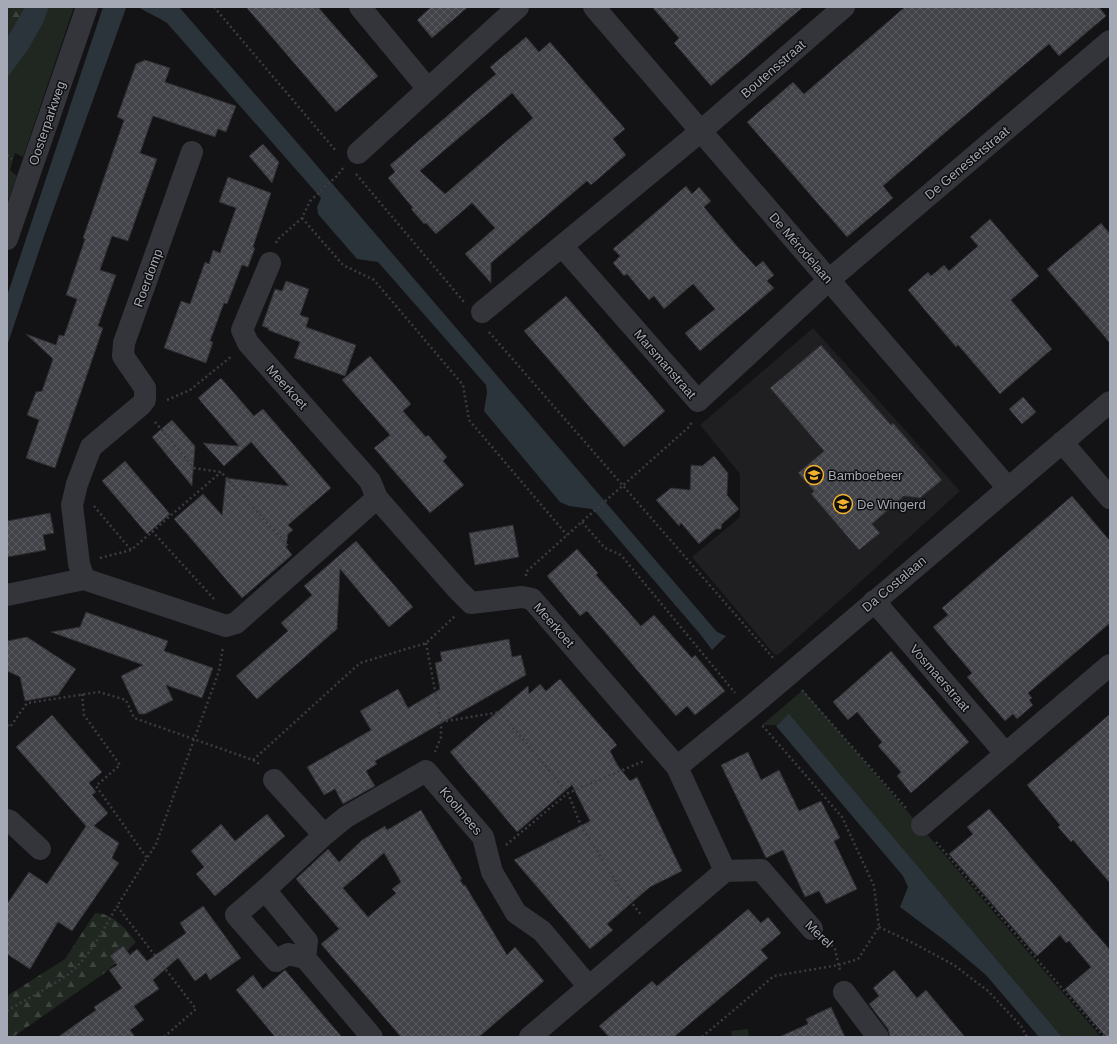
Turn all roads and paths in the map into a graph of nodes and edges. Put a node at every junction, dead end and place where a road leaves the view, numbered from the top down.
1 (87, 7) edge
2 (214, 7) edge
3 (360, 7) edge
4 (518, 7) edge
5 (594, 7) edge
6 (844, 7) edge
7 (1108, 47) edge
8 (428, 89) junction
9 (701, 131) junction
10 (337, 151) dead end
11 (192, 152) dead end
12 (355, 161) joint
13 (338, 175) dead end
14 (302, 218) junction
15 (7, 239) edge
16 (562, 246) junction
17 (270, 263) joint
18 (829, 280) junction
19 (479, 315) junction
20 (248, 343) junction
21 (698, 401) junction
22 (143, 402) junction
23 (1110, 402) edge
24 (1062, 442) junction
25 (221, 472) junction
26 (77, 484) junction
27 (622, 486) junction
28 (1008, 488) junction
29 (378, 498) junction
30 (1110, 498) edge
31 (582, 522) junction
32 (152, 531) junction
33 (567, 535) junction
34 (130, 550) junction
35 (304, 563) junction
36 (82, 571) junction
37 (7, 595) edge
38 (522, 597) junction
39 (874, 601) junction
40 (471, 603) junction
41 (231, 624) junction
42 (426, 643) junction
43 (1110, 665) edge
44 (791, 675) junction
45 (82, 694) junction
46 (739, 698) dead end
47 (441, 722) junction
48 (7, 725) edge
49 (195, 739) junction
50 (1006, 754) junction
51 (253, 760) junction
52 (671, 760) junction
53 (426, 771) junction
54 (274, 780) joint
55 (568, 793) junction
56 (7, 820) edge
57 (922, 825) junction
58 (324, 835) junction
59 (40, 849) dead end
60 (147, 858) junction
61 (489, 859) junction
62 (725, 871) junction
63 (265, 890) junction
64 (117, 906) junction
65 (879, 927) dead end
66 (812, 929) joint
67 (654, 932) junction
68 (305, 958) junction
69 (589, 987) junction
70 (844, 992) joint
71 (7, 1011) edge
72 (164, 1037) edge
73 (372, 1037) edge
74 (530, 1037) edge
75 (878, 1037) edge
76 (1027, 1037) edge
77 (1104, 1037) edge

1 - 15 street, Oosterparkweg
2 - 10 path
3 - 8 street
4 - 8 street
5 - 9 street, De Mérodelaan
6 - 9 street, Boutensstraat
7 - 18 street, De Genestetstraat
8 - 12 street
9 - 16 street
9 - 18 street, De Mérodelaan
11 - 22 street, Roerdomp
12 - 19 path
13 - 14 path
14 - 17 path
14 - 33 path
16 - 19 street
16 - 21 street, Marsmanstraat
17 - 20 street, Meerkoet
18 - 21 street, Marsmanstraat
18 - 28 street, De Mérodelaan
19 - 27 path
20 - 22 path
20 - 29 street, Meerkoet
21 - 27 path
22 - 25 path
22 - 26 street
23 - 24 street, Da Costalaan
24 - 28 street, Da Costalaan
24 - 30 street
25 - 32 path
25 - 35 path
26 - 34 path
26 - 36 street
27 - 31 path
27 - 44 path
28 - 39 street, Da Costalaan
29 - 35 street
29 - 40 street, Meerkoet
31 - 33 path
31 - 46 path
32 - 34 path
32 - 41 path
33 - 38 path
34 - 36 path
35 - 41 street
36 - 37 street
36 - 41 street
38 - 40 street, Meerkoet
38 - 52 street, Meerkoet
39 - 44 street, Da Costalaan
39 - 50 street, Vosmaerstraat
40 - 42 path
41 - 49 path
42 - 47 path
42 - 51 path
43 - 50 street
44 - 52 street, Da Costalaan
44 - 57 path
45 - 48 path
45 - 49 path
45 - 60 path
47 - 53 path
47 - 55 path
49 - 51 path
49 - 60 path
50 - 57 street
51 - 54 path
52 - 55 path
52 - 62 street
53 - 58 street
53 - 61 street, Koolmees
54 - 58 street
55 - 61 path
55 - 67 path
56 - 59 street
57 - 77 path
58 - 63 street
60 - 64 path
61 - 69 street, Koolmees
62 - 66 street, Merel
62 - 67 street
63 - 68 street
63 - 68 street
64 - 71 path
64 - 72 path
65 - 76 path
66 - 70 path, Merel
67 - 69 street
68 - 73 street
69 - 74 street
70 - 75 street

